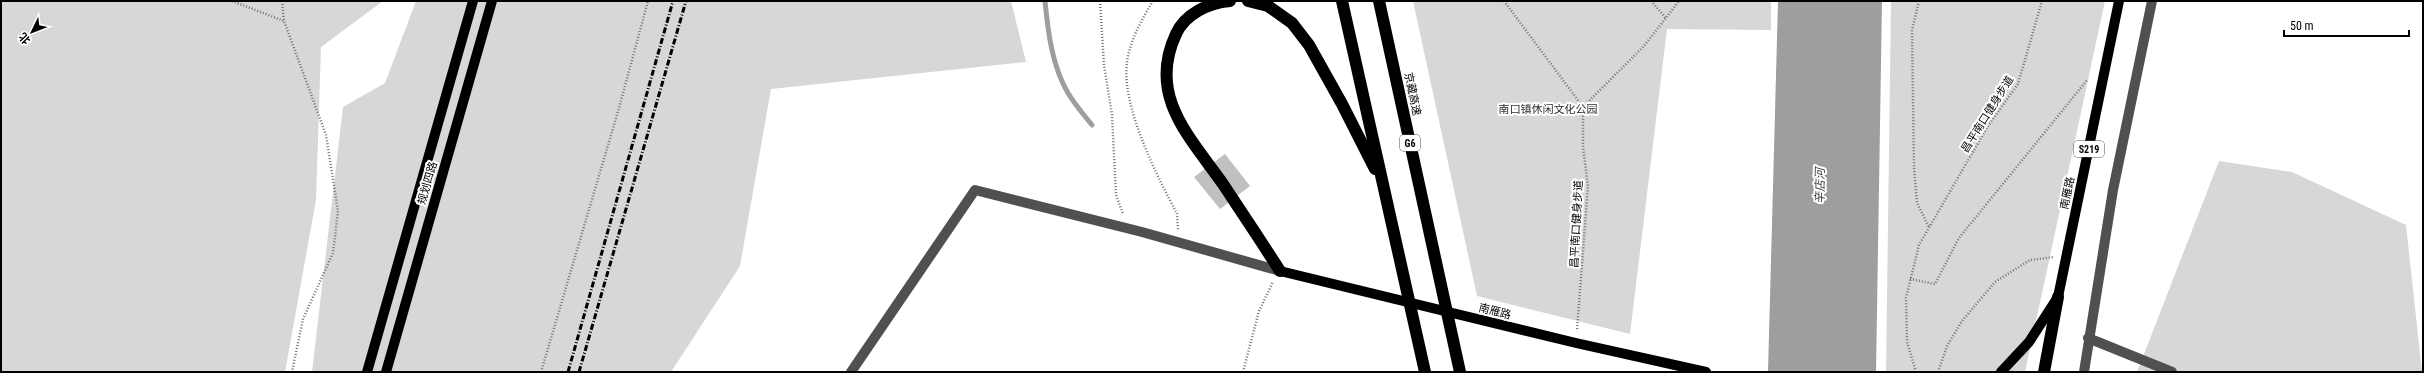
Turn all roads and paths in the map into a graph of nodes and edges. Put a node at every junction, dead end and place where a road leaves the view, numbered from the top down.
1 (232, 1) edge
2 (282, 1) edge
3 (473, 1) edge
4 (492, 1) edge
5 (648, 1) edge
6 (1100, 1) edge
7 (1153, 1) edge
8 (1230, 1) edge
9 (1248, 1) edge
10 (1342, 1) edge
11 (1379, 1) edge
12 (1504, 1) edge
13 (1651, 1) edge
14 (1679, 1) edge
15 (1919, 1) edge
16 (2042, 1) edge
17 (2120, 1) edge
18 (2152, 1) edge
19 (1666, 18) junction
20 (284, 21) junction
21 (2108, 56) junction
22 (1583, 106) junction
23 (1384, 186) junction
24 (1129, 228) junction
25 (1929, 228) junction
26 (1178, 242) junction
27 (2067, 255) junction
28 (1280, 271) junction
29 (1910, 280) junction
30 (2058, 296) junction
31 (2088, 338) junction
32 (1576, 343) junction
33 (292, 372) edge
34 (367, 372) edge
35 (386, 372) edge
36 (541, 372) edge
37 (851, 372) edge
38 (1243, 372) edge
39 (1425, 372) edge
40 (1460, 372) edge
41 (1706, 372) edge
42 (1916, 372) edge
43 (1938, 372) edge
44 (2001, 372) edge
45 (2044, 372) edge
46 (2084, 372) edge
47 (2172, 372) edge

1 - 20 path
2 - 20 path
3 - 34 main road, 规划四路
4 - 35 main road, 规划四路
5 - 36 path
6 - 24 path
7 - 26 path
8 - 28 highway
9 - 23 highway
10 - 23 highway
11 - 40 highway, 京藏高速 / G6
12 - 22 path
13 - 19 path
14 - 19 path
15 - 25 path
16 - 25 path, 昌平南口健身步道
17 - 21 main road, 南雁路 / S219
18 - 31 street
19 - 22 path
20 - 33 path
21 - 27 main road, 南雁路 / S219
21 - 29 path
22 - 32 path, 昌平南口健身步道
23 - 39 highway
24 - 26 street
24 - 37 street
25 - 29 path, 昌平南口健身步道
26 - 28 street
27 - 30 main road, 南雁路 / S219
27 - 43 path
28 - 32 main road, 南雁路
28 - 38 path
29 - 42 path, 昌平南口健身步道
30 - 44 main road, 南雁路
30 - 45 highway
31 - 46 street
31 - 47 street
32 - 41 main road, 南雁路

